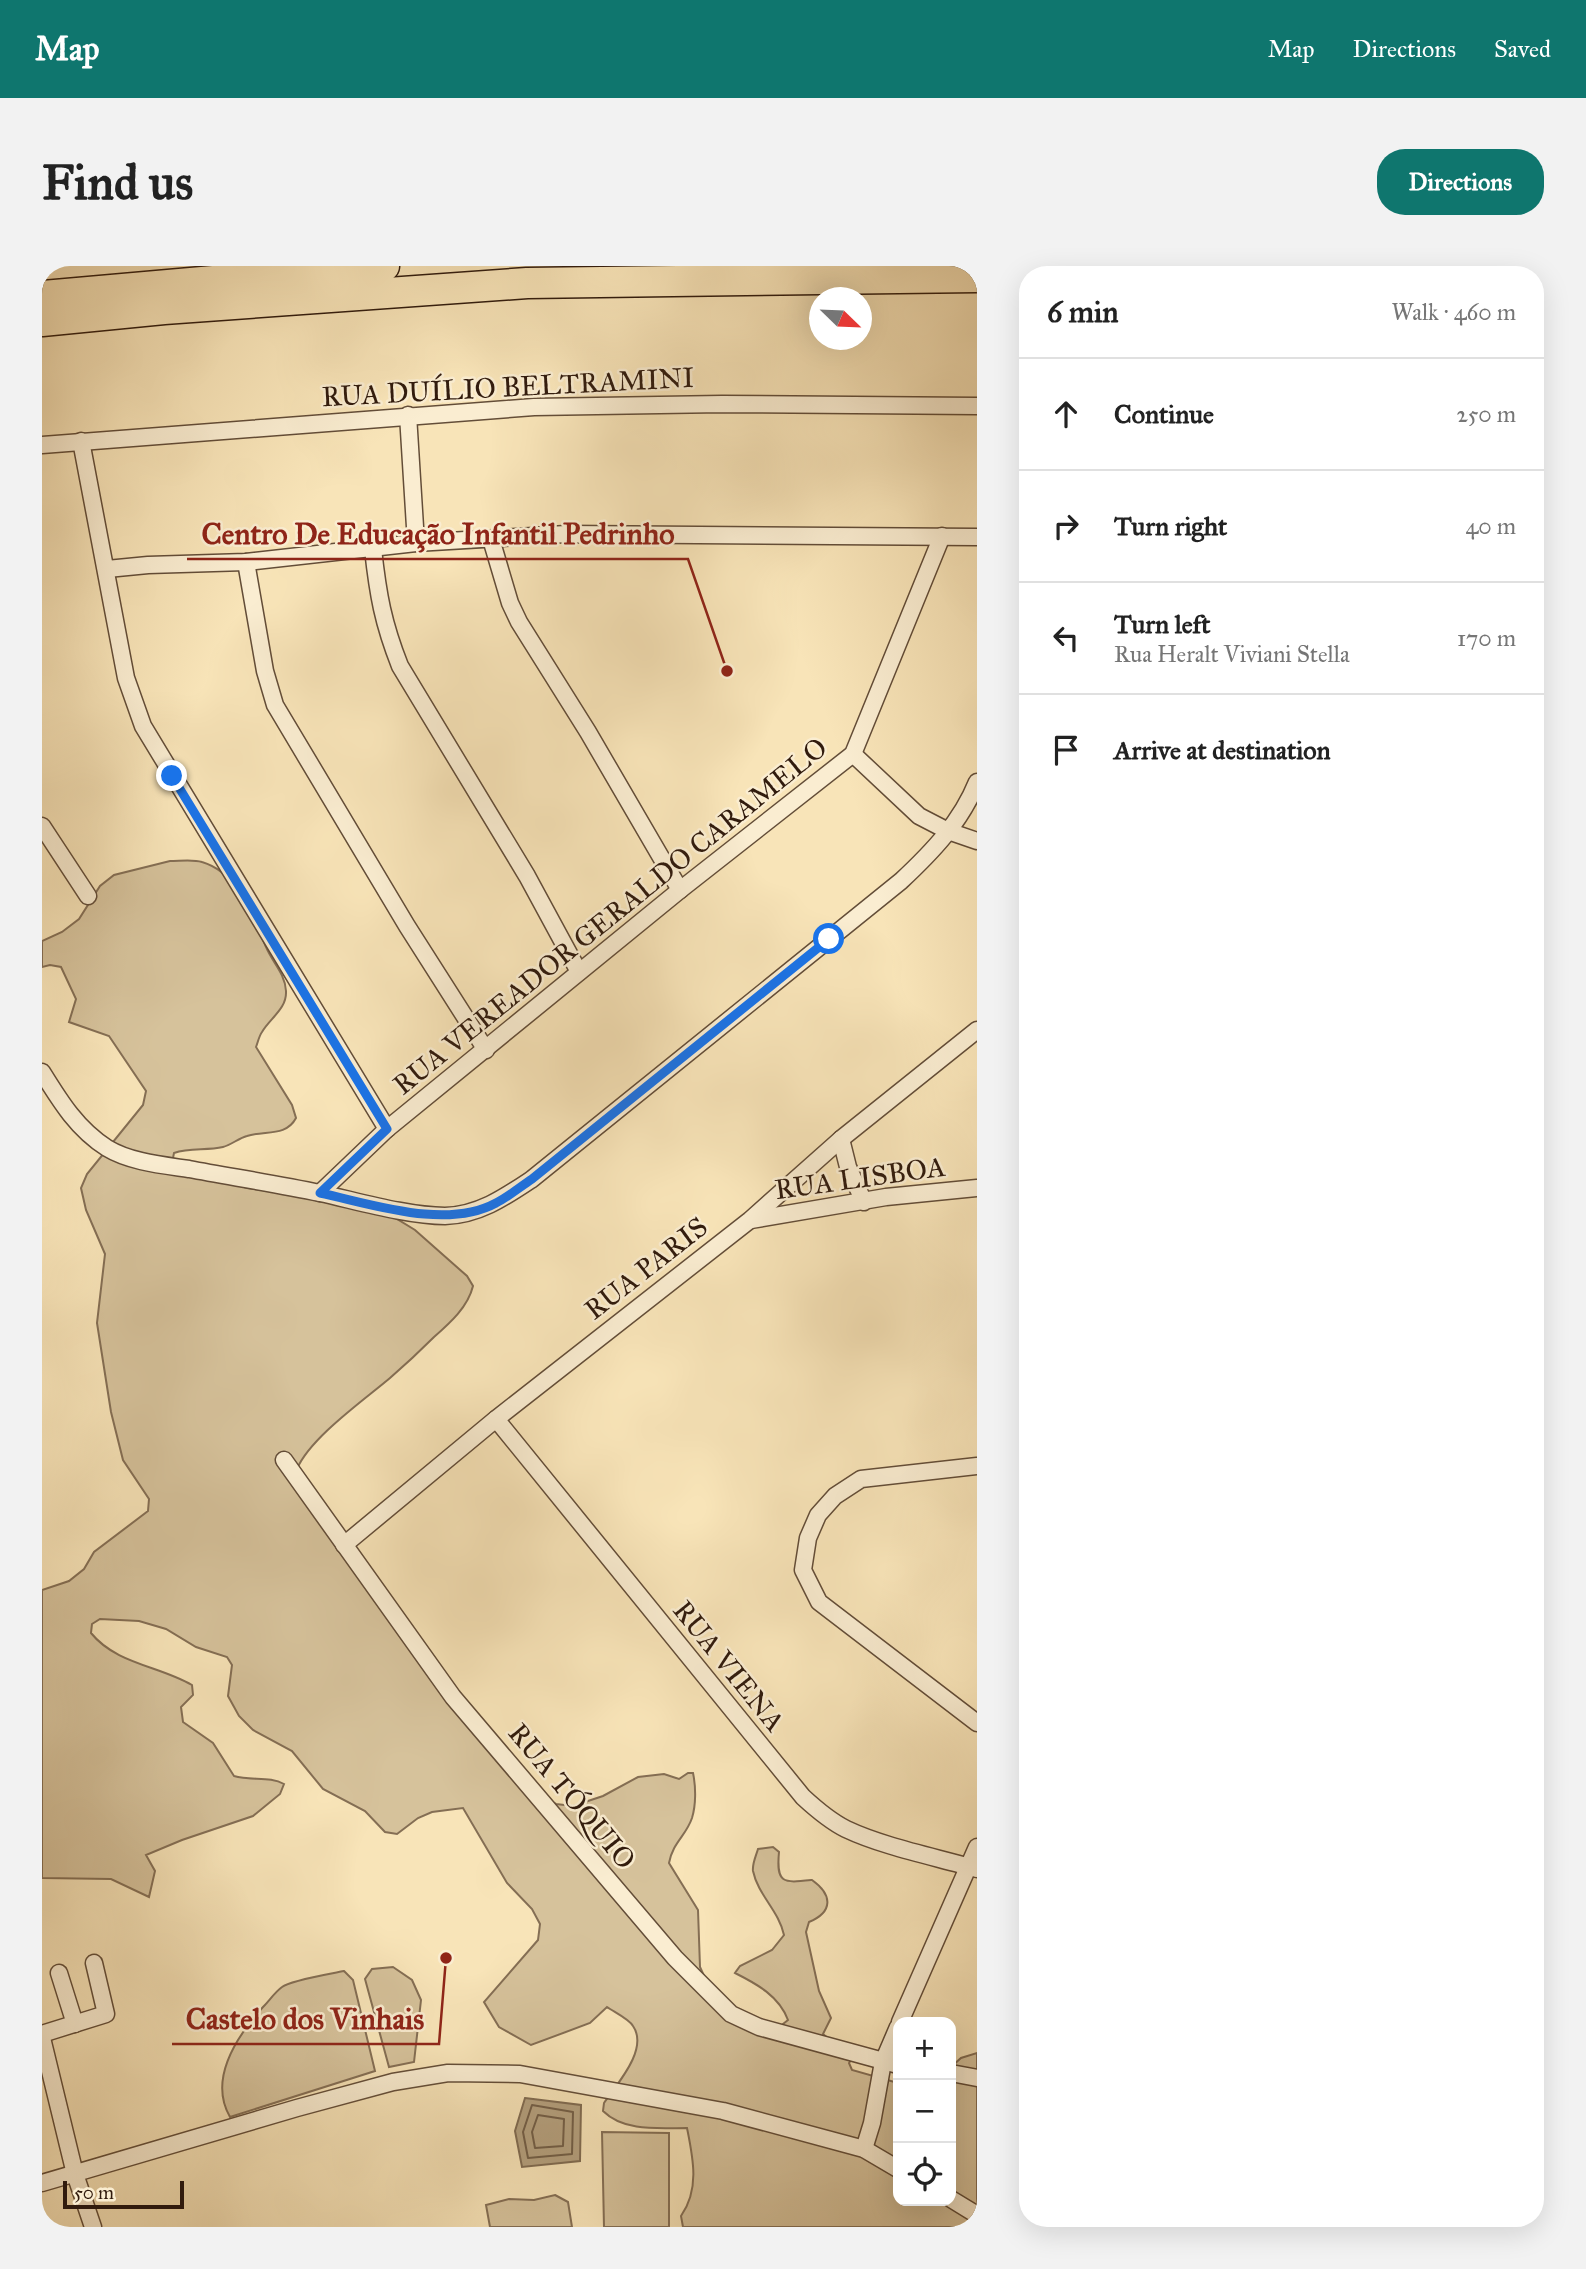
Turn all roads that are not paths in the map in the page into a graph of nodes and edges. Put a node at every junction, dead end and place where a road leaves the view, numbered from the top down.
1 (384, 266) edge
2 (977, 277) edge
3 (42, 296) edge
4 (42, 321) edge
5 (977, 406) edge
6 (408, 415) junction
7 (81, 441) junction
8 (42, 445) edge
9 (942, 536) junction
10 (977, 537) edge
11 (491, 539) junction
12 (416, 543) junction
13 (373, 550) junction
14 (246, 562) junction
15 (107, 569) junction
16 (853, 754) junction
17 (977, 782) edge
18 (42, 826) edge
19 (948, 831) junction
20 (977, 841) edge
21 (680, 890) junction
22 (88, 896) dead end
23 (579, 972) junction
24 (977, 1030) edge
25 (486, 1050) junction
26 (42, 1072) edge
27 (387, 1129) junction
28 (841, 1139) junction
29 (977, 1188) edge
30 (320, 1193) junction
31 (864, 1202) junction
32 (750, 1220) junction
33 (496, 1419) junction
34 (284, 1460) dead end
35 (977, 1466) edge
36 (344, 1545) junction
37 (977, 1723) edge
38 (977, 1847) edge
39 (973, 1868) edge
40 (94, 1963) dead end
41 (59, 1973) dead end
42 (903, 2017) edge
43 (75, 2024) junction
44 (42, 2036) edge
45 (890, 2064) edge
46 (956, 2074) edge
47 (977, 2078) edge
48 (864, 2149) junction
49 (893, 2166) edge
50 (75, 2174) junction
51 (42, 2183) edge
52 (956, 2202) edge
53 (977, 2215) edge
54 (93, 2227) edge

1 - 3 highway
2 - 4 highway
5 - 6 street, RUA DUÍLIO BELTRAMINI
6 - 7 street, RUA DUÍLIO BELTRAMINI
6 - 12 street
7 - 8 street, RUA DUÍLIO BELTRAMINI
7 - 15 street
9 - 10 street
9 - 11 street
9 - 16 street, RUA VEREADOR GERALDO CARAMELO
11 - 12 street
11 - 21 street
12 - 13 street
13 - 14 street
13 - 23 street
14 - 15 street
14 - 25 street
15 - 27 street
16 - 19 street
16 - 21 street, RUA VEREADOR GERALDO CARAMELO
17 - 19 street
18 - 22 street
19 - 20 street
19 - 30 street
21 - 23 street, RUA VEREADOR GERALDO CARAMELO
23 - 25 street, RUA VEREADOR GERALDO CARAMELO
24 - 28 street, RUA PARIS
25 - 27 street, RUA VEREADOR GERALDO CARAMELO
26 - 30 street
27 - 30 street, RUA VEREADOR GERALDO CARAMELO
28 - 31 street
28 - 32 street, RUA PARIS
29 - 31 street, RUA LISBOA
31 - 32 street, RUA LISBOA
32 - 33 street, RUA PARIS
33 - 36 street, RUA PARIS
33 - 39 street, RUA VIENA
34 - 36 street, RUA TÓQUIO
35 - 37 street
36 - 45 street, RUA TÓQUIO
38 - 39 street
39 - 42 street
40 - 43 street
41 - 43 street
43 - 44 street
44 - 50 street
45 - 48 street
46 - 47 street
48 - 49 street
48 - 50 street
50 - 51 street
50 - 54 street
52 - 53 street

